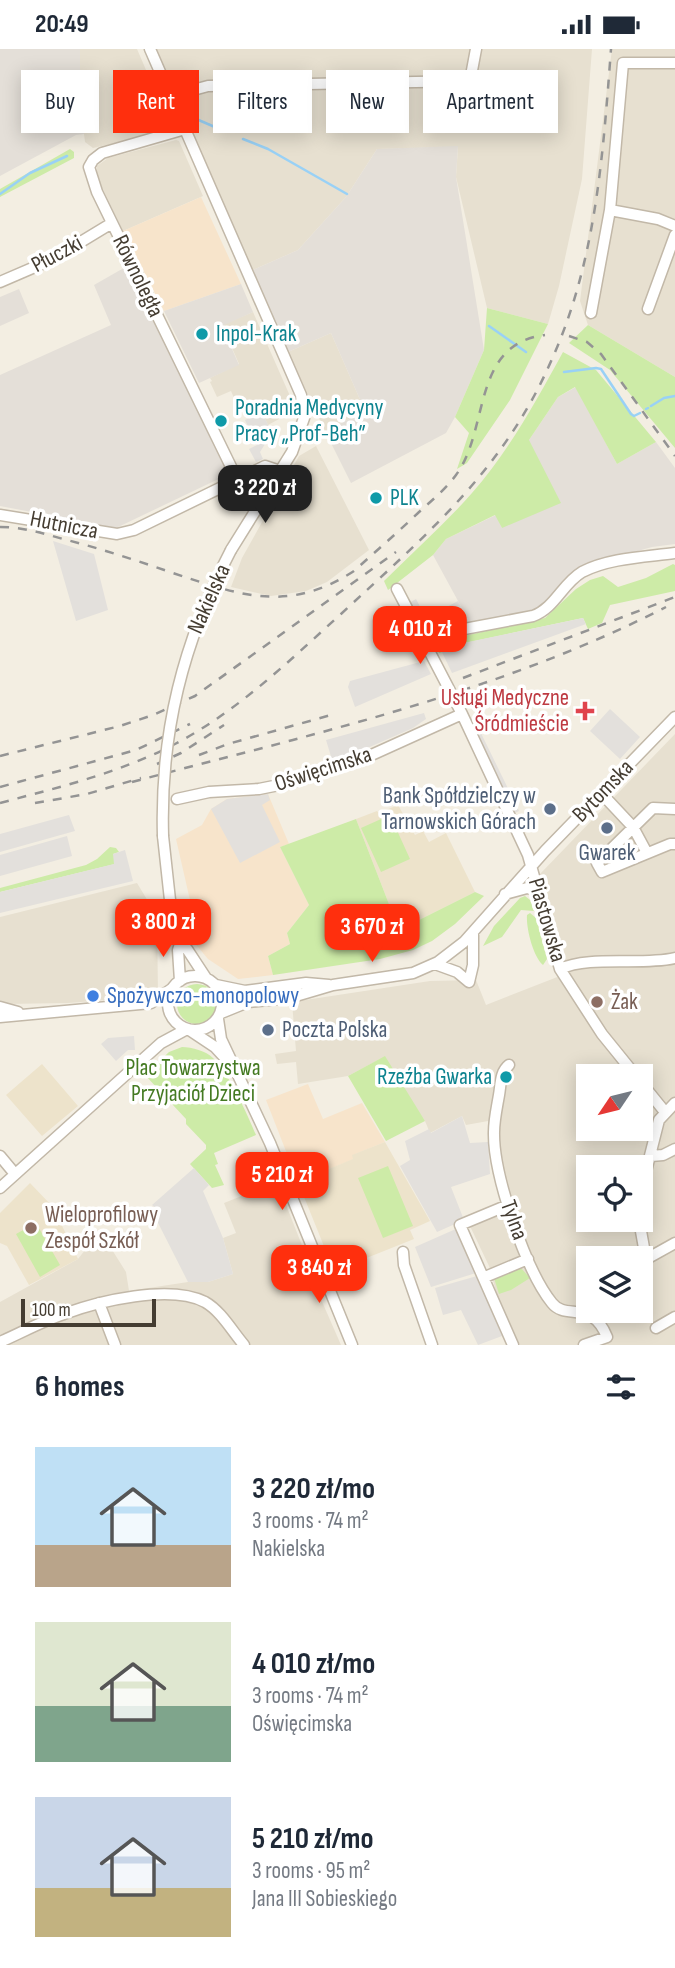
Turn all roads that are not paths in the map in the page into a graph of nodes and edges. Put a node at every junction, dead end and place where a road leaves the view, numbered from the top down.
1 (150, 49) edge
2 (476, 49) edge
3 (675, 64) edge
4 (159, 70) edge
5 (199, 88) edge
6 (171, 133) edge
7 (187, 133) edge
8 (610, 210) junction
9 (112, 223) junction
10 (675, 226) edge
11 (675, 235) edge
12 (0, 282) edge
13 (648, 309) dead end
14 (590, 313) dead end
15 (280, 471) junction
16 (237, 479) junction
17 (0, 515) edge
18 (675, 553) edge
19 (397, 589) dead end
20 (422, 637) junction
21 (462, 714) junction
22 (675, 717) edge
23 (602, 794) junction
24 (177, 799) dead end
25 (674, 813) edge
26 (634, 827) junction
27 (675, 844) edge
28 (647, 853) junction
29 (531, 865) junction
30 (538, 889) junction
31 (505, 894) junction
32 (473, 932) junction
33 (180, 944) junction
34 (675, 958) edge
35 (435, 964) junction
36 (560, 969) junction
37 (206, 978) junction
38 (176, 985) junction
39 (215, 985) junction
40 (333, 985) junction
41 (151, 1003) junction
42 (0, 1007) edge
43 (22, 1014) junction
44 (171, 1016) junction
45 (220, 1016) junction
46 (0, 1017) edge
47 (187, 1029) junction
48 (161, 1042) junction
49 (626, 1064) edge
50 (232, 1065) junction
51 (509, 1065) dead end
52 (653, 1097) edge
53 (675, 1103) edge
54 (665, 1111) junction
55 (675, 1149) edge
56 (651, 1155) edge
57 (0, 1156) edge
58 (653, 1156) edge
59 (15, 1174) junction
60 (0, 1188) edge
61 (508, 1205) junction
62 (675, 1243) edge
63 (403, 1252) dead end
64 (653, 1255) edge
65 (528, 1259) junction
66 (485, 1277) junction
67 (99, 1303) junction
68 (675, 1317) edge
69 (656, 1328) dead end
70 (0, 1342) edge
71 (115, 1345) edge
72 (244, 1345) edge
73 (352, 1345) edge
74 (432, 1345) edge
75 (513, 1345) edge
76 (584, 1345) edge

1 - 4 street, Nakielska
2 - 5 street
3 - 8 street
6 - 9 street, Równoległa
7 - 15 street, Nakielska
8 - 10 street
8 - 14 street
9 - 12 street, Płuczki
9 - 16 street, Równoległa
11 - 13 street
15 - 16 street, Hutnicza
15 - 33 street, Nakielska, bridge
16 - 17 street, Hutnicza
18 - 20 street
19 - 20 street
20 - 21 street
21 - 24 street, Oświęcimska
21 - 29 street
22 - 23 street, Bytomska
23 - 26 street
23 - 29 street, Bytomska
25 - 26 street
26 - 28 street
26 - 28 street
27 - 28 street
29 - 30 street, Piastowska
29 - 31 street, Bytomska
30 - 31 street
30 - 36 street, Piastowska
31 - 32 street, Bytomska
32 - 35 street, Bytomska
32 - 35 street
33 - 37 street, Nakielska
33 - 38 street, Nakielska
34 - 36 street
35 - 40 street
36 - 49 street, Piastowska
37 - 38 street
37 - 39 street
38 - 41 street
38 - 44 street
39 - 40 street
39 - 45 street
40 - 45 street
41 - 43 street
41 - 44 street
42 - 43 street
43 - 46 street
44 - 47 street
44 - 48 street
45 - 47 street
45 - 50 street
47 - 48 street
47 - 50 street
48 - 59 street
50 - 73 street
51 - 61 street, Tylna
52 - 54 street
53 - 54 street
54 - 56 street
55 - 58 street
57 - 59 street
59 - 60 street
61 - 65 street, Tylna
61 - 66 street
62 - 64 street
63 - 74 street
65 - 66 street
65 - 76 street, Tylna
66 - 75 street
67 - 70 street
67 - 71 street
67 - 72 street
68 - 69 street

